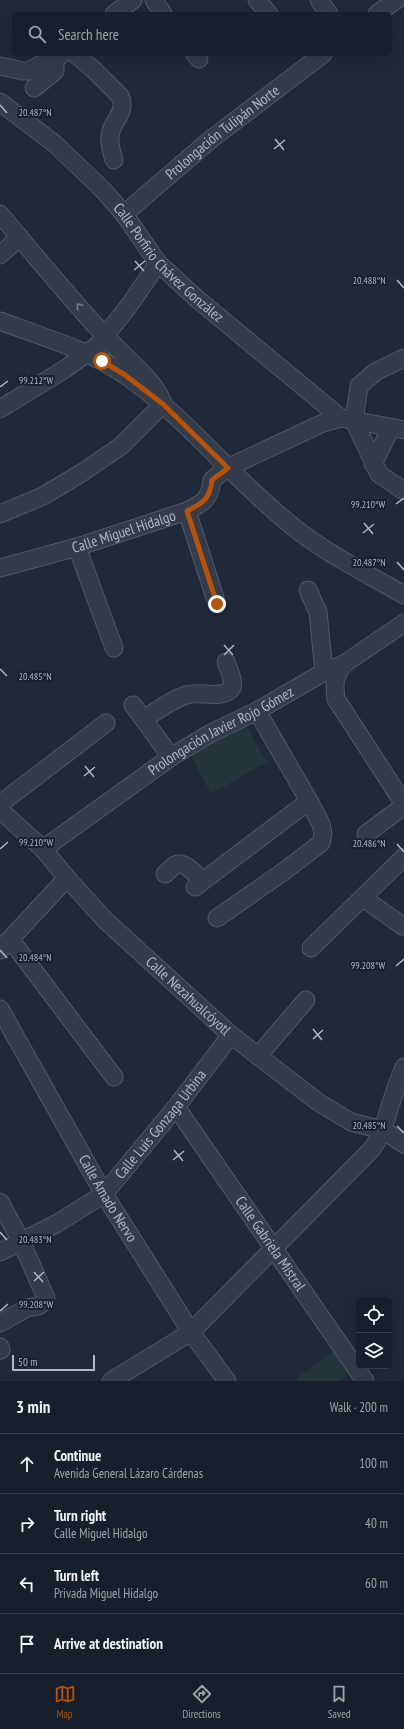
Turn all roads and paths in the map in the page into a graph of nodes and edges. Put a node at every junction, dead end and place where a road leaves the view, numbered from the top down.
1 (133, 0) edge
2 (154, 0) edge
3 (257, 0) edge
4 (319, 0) edge
5 (396, 0) edge
6 (117, 12) edge
7 (162, 12) edge
8 (267, 12) edge
9 (328, 12) edge
10 (380, 12) edge
11 (77, 56) edge
12 (58, 57) edge
13 (313, 57) edge
14 (0, 66) edge
15 (34, 88) dead end
16 (0, 102) edge
17 (114, 160) dead end
18 (124, 214) junction
19 (3, 223) edge
20 (20, 237) junction
21 (0, 255) edge
22 (158, 263) junction
23 (0, 321) edge
24 (104, 336) junction
25 (86, 354) junction
26 (404, 358) edge
27 (163, 404) junction
28 (0, 409) edge
29 (347, 419) junction
30 (397, 429) edge
31 (373, 464) junction
32 (228, 468) junction
33 (404, 491) edge
34 (187, 511) junction
35 (0, 514) edge
36 (77, 547) junction
37 (0, 568) edge
38 (308, 590) dead end
39 (404, 595) edge
40 (217, 604) dead end
41 (404, 623) edge
42 (114, 648) dead end
43 (226, 662) dead end
44 (344, 664) junction
45 (324, 672) junction
46 (133, 705) dead end
47 (257, 710) junction
48 (144, 719) junction
49 (106, 723) dead end
50 (171, 757) junction
51 (309, 801) junction
52 (0, 804) edge
53 (404, 805) edge
54 (0, 810) edge
55 (366, 834) dead end
56 (43, 849) junction
57 (404, 857) edge
58 (165, 874) dead end
59 (66, 878) junction
60 (363, 898) junction
61 (217, 918) dead end
62 (404, 927) edge
63 (5, 944) edge
64 (311, 948) dead end
65 (306, 1000) dead end
66 (0, 1009) edge
67 (4, 1028) edge
68 (231, 1035) junction
69 (258, 1056) junction
70 (404, 1067) edge
71 (114, 1077) dead end
72 (176, 1106) junction
73 (384, 1130) junction
74 (404, 1144) edge
75 (104, 1194) junction
76 (0, 1202) edge
77 (22, 1241) junction
78 (274, 1248) junction
79 (0, 1252) edge
80 (0, 1323) edge
81 (191, 1332) junction
82 (121, 1378) edge
83 (227, 1381) edge
84 (365, 1381) edge

1 - 6 street
2 - 7 street
3 - 8 street
4 - 9 street
5 - 10 street
11 - 17 street
12 - 14 street
12 - 15 street
13 - 18 street, Prolongación Tulipán Norte
16 - 18 street, Calle Porfirio Chávez González
18 - 22 street, Calle Porfirio Chávez González
19 - 20 street
20 - 21 street
24 -> 20 street
22 - 24 street
22 - 29 street, Calle Porfirio Chávez González
23 - 25 street
24 - 25 street
24 - 27 street
25 - 27 street
25 - 28 street
26 - 29 street
27 - 32 street
27 - 35 street
29 - 30 street
29 - 31 street, Calle Porfirio Chávez González
29 - 32 street, Calle Miguel Hidalgo
30 - 31 street
31 - 33 street, Calle Porfirio Chávez González
32 - 34 street, Calle Miguel Hidalgo
32 - 39 street
34 - 36 street, Calle Miguel Hidalgo
34 - 40 street
36 - 37 street, Calle Miguel Hidalgo
36 - 42 street
38 - 45 street
41 - 44 street, Prolongación Javier Rojo Gómez
43 - 48 street
44 - 45 street, Prolongación Javier Rojo Gómez
44 - 53 street
45 - 47 street, Prolongación Javier Rojo Gómez
46 - 48 street
47 - 50 street, Prolongación Javier Rojo Gómez
47 - 51 street
48 - 50 street
49 - 52 street
50 - 56 street, Prolongación Javier Rojo Gómez
51 - 58 street
51 - 61 street
53 - 55 street
54 - 56 street, Calle Nezahualcóyotl
56 - 59 street, Calle Nezahualcóyotl
57 - 60 street
59 - 63 street
59 - 68 street, Calle Nezahualcóyotl
60 - 62 street
60 - 64 street
63 - 71 street
65 - 69 street
66 - 67 street, Calle Amado Nervo
67 - 75 street, Calle Amado Nervo
68 - 69 street, Calle Nezahualcóyotl
68 - 72 street, Calle Luis Gonzaga Urbina
69 - 73 street, Calle Nezahualcóyotl
70 - 73 street
72 - 75 street, Calle Luis Gonzaga Urbina
72 - 78 street, Calle Gabriela Mistral
73 - 74 street, Calle Nezahualcóyotl
73 - 78 street
75 - 77 street, Calle Luis Gonzaga Urbina
75 - 81 street, Calle Amado Nervo
76 - 77 street
77 - 79 street, Calle Luis Gonzaga Urbina
77 - 80 street
78 - 81 street
78 - 84 street, Calle Gabriela Mistral
81 - 82 street
81 - 83 street, Calle Amado Nervo

